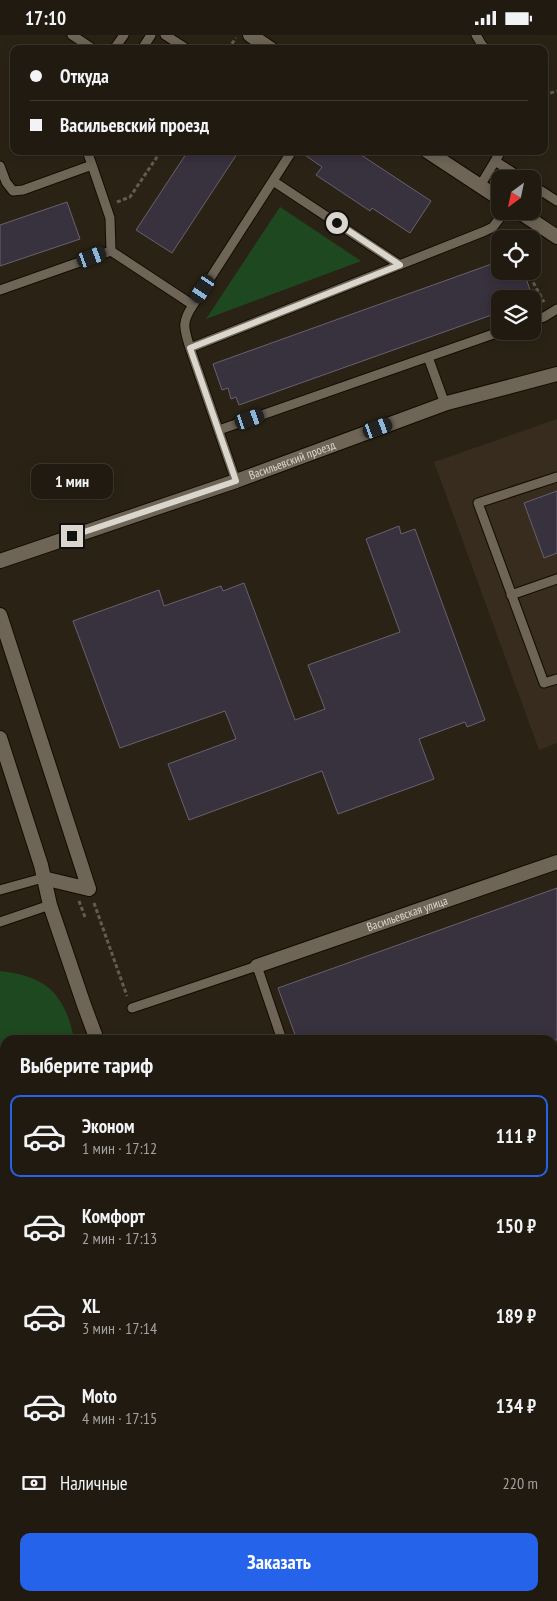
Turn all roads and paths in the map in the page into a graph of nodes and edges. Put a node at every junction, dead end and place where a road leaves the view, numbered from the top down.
1 (72, 35) edge
2 (165, 35) edge
3 (250, 35) edge
4 (84, 45) edge
5 (181, 45) edge
6 (265, 45) edge
7 (88, 155) edge
8 (158, 155) edge
9 (289, 155) edge
10 (433, 155) edge
11 (499, 155) edge
12 (496, 161) junction
13 (92, 165) junction
14 (0, 166) edge
15 (510, 170) edge
16 (273, 181) junction
17 (480, 186) junction
18 (541, 191) edge
19 (491, 193) edge
20 (557, 201) edge
21 (106, 205) junction
22 (498, 220) edge
23 (532, 220) edge
24 (557, 237) edge
25 (111, 251) junction
26 (400, 265) junction
27 (533, 280) edge
28 (0, 290) edge
29 (193, 305) junction
30 (554, 311) edge
31 (541, 317) edge
32 (491, 335) edge
33 (190, 348) junction
34 (428, 357) junction
35 (557, 374) edge
36 (445, 404) junction
37 (219, 430) junction
38 (557, 477) edge
39 (236, 481) junction
40 (0, 561) edge
41 (557, 579) edge
42 (511, 595) junction
43 (0, 615) edge
44 (557, 679) edge
45 (0, 738) edge
46 (557, 862) edge
47 (43, 878) junction
48 (89, 889) junction
49 (0, 890) edge
50 (50, 905) junction
51 (0, 922) edge
52 (257, 966) junction
53 (132, 1008) joint
54 (95, 1035) edge
55 (280, 1035) edge

1 - 4 lane
2 - 5 lane
3 - 6 street
7 - 13 lane
8 - 21 path
9 - 16 lane
10 - 17 street
11 - 12 lane
12 - 15 lane
12 - 17 lane
13 - 14 lane
13 - 21 lane
16 - 26 lane
16 - 29 lane
17 - 19 street
18 - 20 lane
21 - 25 lane
22 - 26 lane
23 - 24 street
25 - 28 lane
25 - 29 lane
26 - 33 lane
27 - 30 path
29 - 33 lane
30 - 31 lane
32 - 34 lane
33 - 37 lane
34 - 36 lane
34 - 37 lane
35 - 36 street, Васильевский проезд
36 - 39 street, Васильевский проезд
37 - 39 lane
38 - 42 lane
39 - 40 street, Васильевский проезд
41 - 42 lane
42 - 44 lane
43 - 48 street
45 - 47 street
46 - 52 street, Васильевская улица
47 - 48 street
47 - 49 lane
47 - 50 street
48 - 53 path
50 - 51 lane
50 - 54 street
52 - 53 lane
52 - 55 lane

